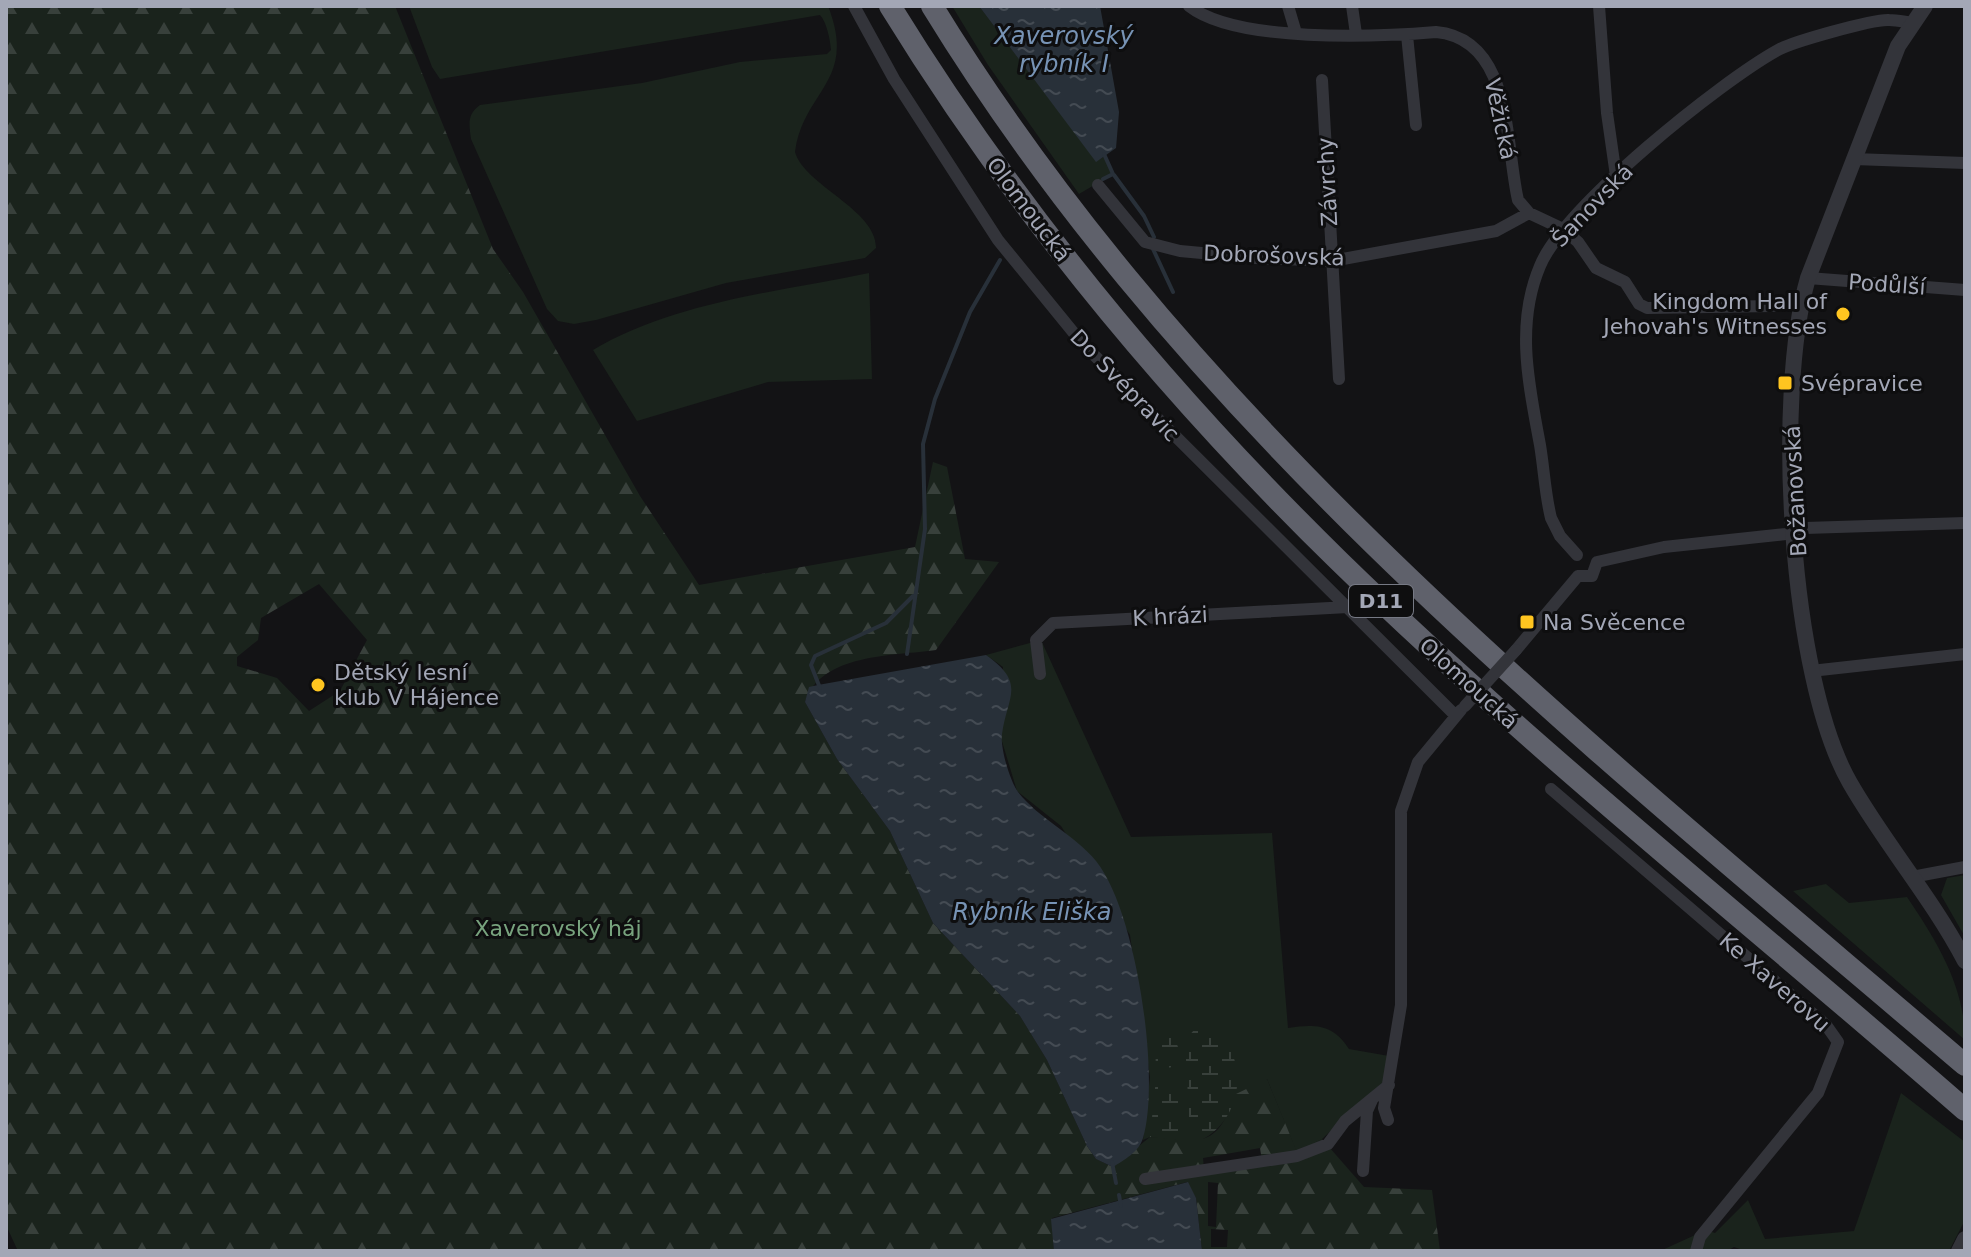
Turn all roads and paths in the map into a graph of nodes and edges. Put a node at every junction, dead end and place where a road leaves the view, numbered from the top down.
1 (854, 6) edge
2 (890, 6) edge
3 (932, 6) edge
4 (1189, 6) edge
5 (1288, 6) edge
6 (1352, 6) edge
7 (1599, 6) edge
8 (1925, 6) edge
9 (1913, 23) junction
10 (1296, 33) junction
11 (1356, 34) junction
12 (1407, 35) junction
13 (1322, 80) dead end
14 (1416, 125) dead end
15 (1854, 159) junction
16 (1965, 163) edge
17 (1616, 176) junction
18 (1098, 185) dead end
19 (1529, 213) junction
20 (1563, 229) junction
21 (1332, 261) junction
22 (1808, 278) junction
23 (1965, 290) edge
24 (1773, 306) dead end
25 (1339, 379) dead end
26 (1965, 523) edge
27 (1796, 531) junction
28 (1577, 555) junction
29 (1597, 562) junction
30 (1578, 576) junction
31 (1348, 607) junction
32 (1965, 654) edge
33 (1811, 671) junction
34 (1040, 674) dead end
35 (1460, 711) junction
36 (1551, 789) dead end
37 (1965, 867) edge
38 (1912, 877) junction
39 (1965, 961) edge
40 (1965, 1065) edge
41 (1389, 1085) junction
42 (1374, 1097) junction
43 (1965, 1110) edge
44 (1388, 1120) dead end
45 (1363, 1171) dead end
46 (1145, 1179) dead end
47 (1965, 1239) edge
48 (1696, 1251) edge
49 (1959, 1251) edge

1 - 31 street, Do Svépravic
2 - 43 highway, Olomoucká / D11
3 - 40 highway, Olomoucká / D11
4 - 10 street, Věžická
5 - 10 street
6 - 11 street
7 - 17 street
8 - 9 street, Božanovská
9 - 15 street, Božanovská
9 - 17 street, Šanovská
10 - 11 street, Věžická
11 - 12 street, Věžická
12 - 14 street
12 - 19 street, Věžická
13 - 21 street, Závrchy
15 - 16 street
15 - 22 street, Božanovská
17 - 20 street, Šanovská
18 - 21 street, Dobrošovská
19 - 20 street
19 - 21 street, Dobrošovská
20 - 24 street
20 - 28 street, Šanovská
21 - 25 street, Závrchy
22 - 23 street, Podůlší
22 - 27 street, Božanovská
26 - 27 street
27 - 29 street
27 - 33 street, Božanovská
28 - 29 street
28 - 30 street
29 - 30 street
30 - 35 street, bridge
31 - 34 street, K hrázi
31 - 35 street, Do Svépravic
32 - 33 street
33 - 38 street, Božanovská
35 - 41 street
36 - 48 street, Ke Xaverovu
37 - 38 street
38 - 39 street, Božanovská
41 - 42 street
41 - 44 street
42 - 45 street
42 - 46 street
47 - 49 street

